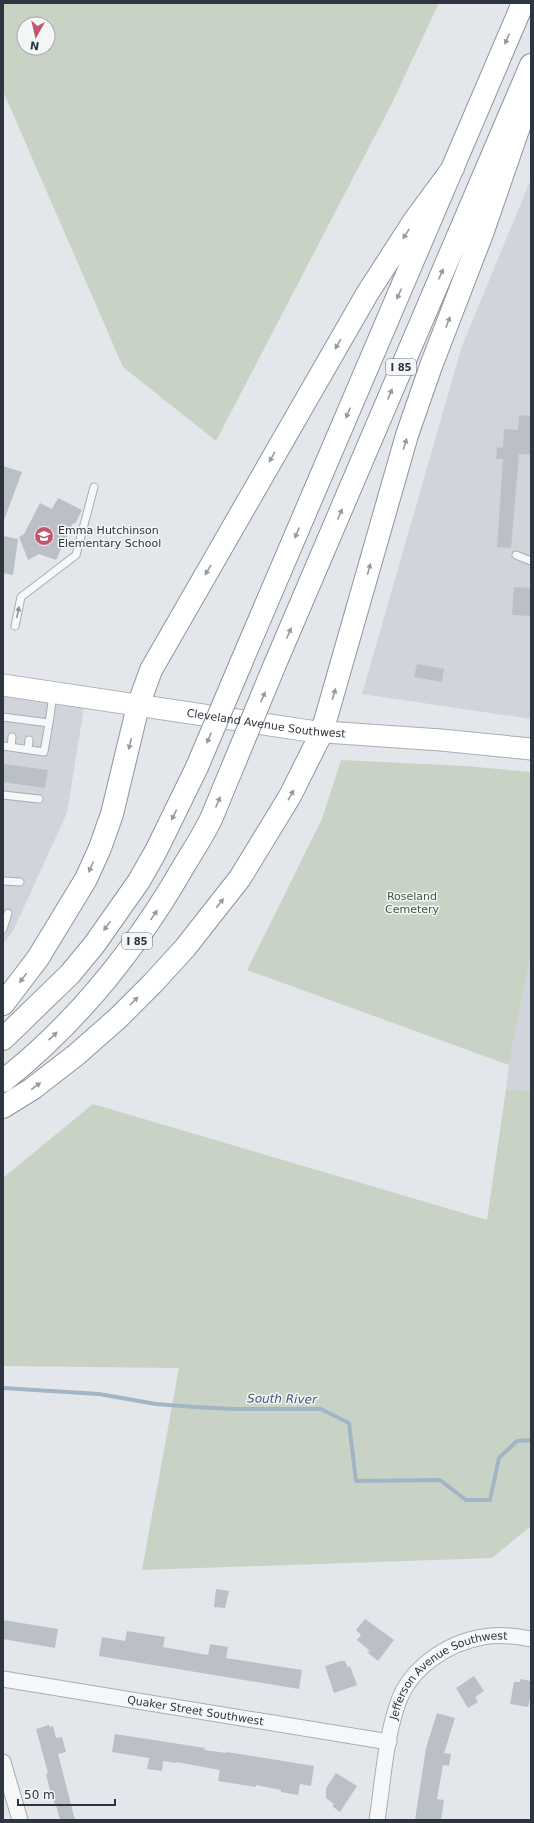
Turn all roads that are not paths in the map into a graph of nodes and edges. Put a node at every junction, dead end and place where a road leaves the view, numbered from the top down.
1 (523, 3) edge
2 (531, 65) edge
3 (531, 92) edge
4 (453, 168) junction
5 (94, 487) dead end
6 (516, 555) dead end
7 (531, 561) edge
8 (15, 626) dead end
9 (3, 685) edge
10 (54, 693) junction
11 (138, 706) junction
12 (3, 717) edge
13 (49, 723) junction
14 (322, 732) junction
15 (12, 737) dead end
16 (29, 740) dead end
17 (3, 746) edge
18 (11, 747) junction
19 (28, 749) junction
20 (531, 749) edge
21 (3, 794) edge
22 (39, 799) dead end
23 (5, 881) dead end
24 (20, 882) dead end
25 (8, 914) dead end
26 (3, 928) edge
27 (3, 1004) edge
28 (3, 1039) edge
29 (3, 1081) edge
30 (3, 1107) edge
31 (531, 1639) edge
32 (3, 1679) edge
33 (389, 1742) junction
34 (3, 1762) edge
35 (20, 1820) edge
36 (377, 1820) edge

1 -> 4 highway, I 85
29 -> 2 highway, I 85, bridge
14 -> 3 highway
4 -> 11 highway
4 -> 28 highway, I 85, bridge
8 -> 5 lane
6 - 7 lane
9 - 10 main road, Cleveland Avenue Southwest
10 - 11 main road, Cleveland Avenue Southwest
10 - 13 lane
11 - 14 main road, Cleveland Avenue Southwest
11 -> 27 highway
12 - 13 lane
13 - 19 lane
14 - 20 main road, Cleveland Avenue Southwest
30 -> 14 highway
15 - 18 lane
16 - 19 lane
17 - 18 lane
18 - 19 lane
21 - 22 lane
23 - 24 lane
25 - 26 lane
31 - 33 street, Jefferson Avenue Southwest
32 - 33 street, Quaker Street Southwest
33 - 36 street, Jefferson Avenue Southwest
34 - 35 street

